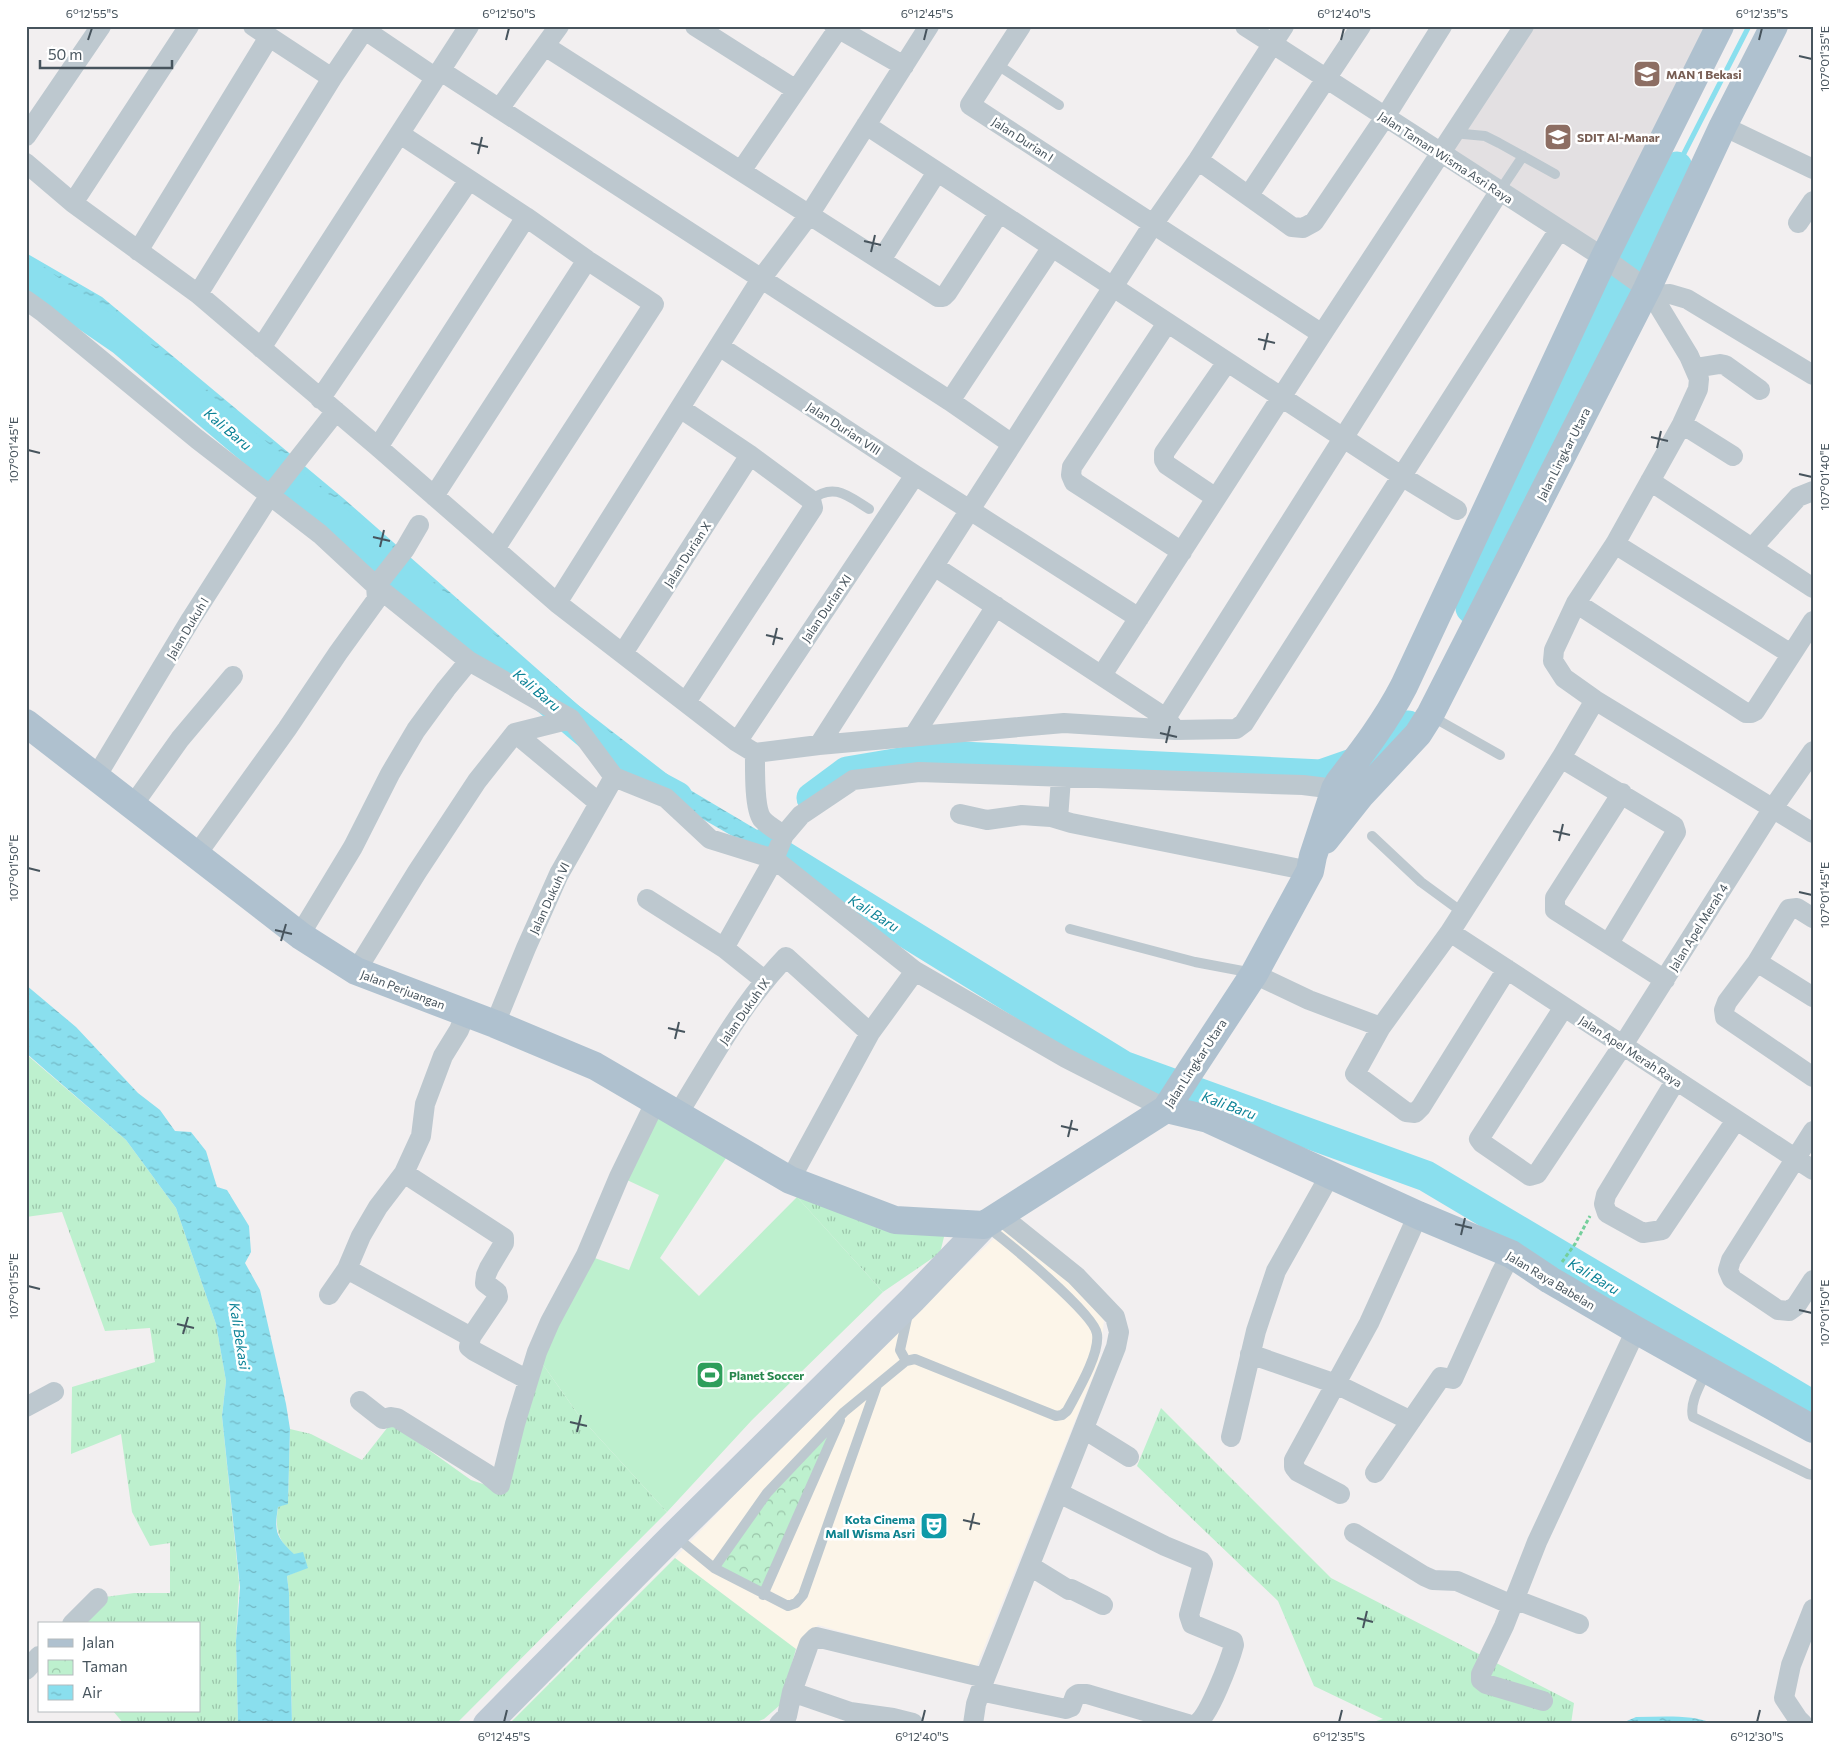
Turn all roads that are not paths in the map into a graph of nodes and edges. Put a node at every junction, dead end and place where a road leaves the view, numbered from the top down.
1 (101, 26) edge
2 (189, 26) edge
3 (469, 26) edge
4 (559, 26) edge
5 (696, 26) edge
6 (929, 26) edge
7 (1021, 26) edge
8 (1245, 26) edge
9 (1284, 26) edge
10 (1361, 26) edge
11 (1442, 26) edge
12 (1524, 26) edge
13 (1720, 26) edge
14 (1774, 26) edge
15 (837, 27) edge
16 (366, 28) edge
17 (261, 32) edge
18 (1273, 44) junction
19 (545, 46) junction
20 (996, 64) junction
21 (904, 66) junction
22 (438, 74) junction
23 (332, 78) junction
24 (1326, 79) junction
25 (796, 90) junction
26 (1059, 106) dead end
27 (499, 109) junction
28 (1385, 117) junction
29 (866, 126) junction
30 (1723, 126) junction
31 (1453, 133) junction
32 (400, 134) junction
33 (26, 136) edge
34 (1440, 153) junction
35 (1523, 156) junction
36 (1198, 160) junction
37 (26, 164) edge
38 (1813, 169) edge
39 (741, 172) junction
40 (937, 172) junction
41 (1555, 174) dead end
42 (469, 180) junction
43 (1499, 192) junction
44 (1248, 195) junction
45 (1813, 201) edge
46 (73, 203) junction
47 (999, 213) junction
48 (809, 215) junction
49 (526, 217) junction
50 (1154, 223) junction
51 (1798, 223) dead end
52 (1559, 230) junction
53 (1052, 247) junction
54 (138, 251) junction
55 (1606, 259) junction
56 (587, 260) junction
57 (882, 260) junction
58 (761, 279) junction
59 (1113, 287) junction
60 (1644, 287) junction
61 (198, 294) junction
62 (26, 300) edge
63 (1167, 323) junction
64 (1322, 334) junction
65 (719, 346) junction
66 (261, 348) junction
67 (1227, 362) junction
68 (1694, 368) junction
69 (1813, 375) edge
70 (1760, 390) dead end
71 (1281, 397) junction
72 (320, 399) junction
73 (950, 401) junction
74 (680, 408) junction
75 (336, 411) junction
76 (1682, 424) junction
77 (1344, 438) junction
78 (1012, 444) junction
79 (378, 447) junction
80 (750, 455) junction
81 (1733, 456) dead end
82 (916, 474) junction
83 (1403, 476) junction
84 (1650, 481) junction
85 (276, 489) junction
86 (1813, 491) edge
87 (434, 496) junction
88 (1216, 498) junction
89 (811, 500) junction
90 (869, 509) dead end
91 (971, 509) junction
92 (1457, 510) dead end
93 (419, 525) dead end
94 (1615, 544) junction
95 (1752, 548) junction
96 (495, 549) junction
97 (1182, 552) junction
98 (934, 566) junction
99 (376, 586) junction
100 (1813, 588) edge
101 (557, 603) junction
102 (1576, 603) junction
103 (996, 606) junction
104 (1139, 618) junction
105 (1813, 621) edge
106 (623, 653) junction
107 (1790, 654) junction
108 (469, 661) junction
109 (1102, 675) junction
110 (233, 676) dead end
111 (1595, 700) junction
112 (686, 702) junction
113 (1430, 715) junction
114 (571, 719) junction
115 (26, 723) edge
116 (1170, 724) junction
117 (515, 733) junction
118 (913, 737) junction
119 (737, 742) junction
120 (819, 745) junction
121 (1813, 751) edge
122 (755, 754) junction
123 (1500, 755) dead end
124 (1561, 758) junction
125 (96, 777) junction
126 (614, 777) junction
127 (1062, 778) junction
128 (1344, 789) junction
129 (1622, 793) junction
130 (599, 803) junction
131 (133, 804) junction
132 (1774, 808) junction
133 (960, 814) dead end
134 (1058, 820) junction
135 (1813, 833) edge
136 (1372, 836) dead end
137 (779, 839) junction
138 (197, 854) junction
139 (1311, 863) junction
140 (647, 899) dead end
141 (1462, 912) junction
142 (1813, 918) edge
143 (1070, 929) dead end
144 (1450, 932) junction
145 (301, 936) junction
146 (1609, 943) junction
147 (724, 948) junction
148 (1757, 962) junction
149 (1507, 969) junction
150 (356, 971) junction
151 (915, 971) junction
152 (1254, 974) junction
153 (764, 980) junction
154 (1664, 980) junction
155 (1813, 997) edge
156 (1564, 1007) junction
157 (466, 1013) junction
158 (495, 1024) junction
159 (1381, 1027) junction
160 (870, 1033) junction
161 (1623, 1045) junction
162 (1813, 1077) edge
163 (1676, 1080) junction
164 (667, 1108) junction
165 (1168, 1108) junction
166 (1736, 1120) junction
167 (1813, 1131) edge
168 (1795, 1158) junction
169 (1813, 1170) edge
170 (404, 1173) junction
171 (1330, 1175) junction
172 (790, 1180) junction
173 (1418, 1215) junction
174 (992, 1220) junction
175 (1512, 1254) junction
176 (347, 1269) junction
177 (1813, 1280) edge
178 (329, 1295) dead end
179 (912, 1300) junction
180 (1636, 1330) junction
181 (471, 1337) junction
182 (1250, 1354) junction
183 (906, 1360) junction
184 (1707, 1369) junction
185 (528, 1380) junction
186 (877, 1384) junction
187 (1336, 1384) junction
188 (54, 1392) dead end
189 (360, 1401) dead end
190 (26, 1407) edge
191 (844, 1412) junction
192 (1411, 1421) junction
193 (1084, 1429) junction
194 (1813, 1429) edge
195 (1231, 1437) dead end
196 (1129, 1457) dead end
197 (1375, 1473) dead end
198 (1813, 1475) edge
199 (1059, 1493) junction
200 (1340, 1494) dead end
201 (1354, 1533) dead end
202 (674, 1535) junction
203 (1030, 1566) junction
204 (714, 1568) junction
205 (763, 1595) junction
206 (98, 1598) dead end
207 (1513, 1602) junction
208 (1103, 1605) dead end
209 (1813, 1609) edge
210 (74, 1622) edge
211 (1579, 1624) dead end
212 (38, 1657) edge
213 (26, 1670) edge
214 (983, 1685) junction
215 (792, 1692) junction
216 (1543, 1701) dead end
217 (913, 1723) edge
218 (487, 1724) edge
219 (779, 1724) edge
220 (973, 1724) edge
221 (1188, 1724) edge
222 (1196, 1724) edge
223 (1803, 1724) edge

1 - 33 street
2 - 46 street
3 - 22 street
4 - 19 street
5 - 25 street
6 - 21 street
7 - 20 street, Jalan Durian I
8 - 18 street, Jalan Taman Wisma Asri Raya
9 - 18 street
10 - 24 street
11 - 28 street
12 - 31 street
13 - 55 main road, Jalan Lingkar Utara
14 - 30 main road, Jalan Lingkar Utara
15 - 21 street
15 - 25 street
16 - 22 street
16 - 23 street
17 - 23 street
17 - 54 street
18 - 24 street, Jalan Taman Wisma Asri Raya
18 - 36 street
19 - 27 street
19 - 39 street
20 - 26 lane
20 - 50 street, Jalan Durian I
21 - 29 street
22 - 27 street
22 - 32 street
23 - 61 street
24 - 28 street, Jalan Taman Wisma Asri Raya
24 - 44 street
25 - 39 street
27 - 58 street
28 - 34 street, Jalan Taman Wisma Asri Raya
28 - 44 street
29 - 40 street
29 - 48 street
30 - 38 street
30 - 60 main road, Jalan Lingkar Utara
31 - 34 street
31 - 35 lane
32 - 42 street
32 - 66 street
34 - 43 street, Jalan Taman Wisma Asri Raya
34 - 64 street
35 - 41 lane
35 - 43 lane
36 - 44 street
36 - 50 street
37 - 46 street
39 - 48 street
40 - 47 street
40 - 57 street
42 - 49 street
42 - 72 street
43 - 52 street, Jalan Taman Wisma Asri Raya
43 - 77 street
45 - 51 street
46 - 54 street
47 - 53 street
47 - 57 street
48 - 57 street
48 - 58 street
49 - 56 street
49 - 79 street
50 - 59 street
50 - 64 street
52 - 55 street, Jalan Taman Wisma Asri Raya
52 - 83 street
53 - 59 street
53 - 73 street
54 - 61 street
55 - 60 street, Jalan Taman Wisma Asri Raya
55 - 128 main road, Jalan Lingkar Utara
56 - 87 street
56 - 96 street
58 - 65 street
58 - 73 street
59 - 63 street
59 - 78 street
60 - 68 street
60 - 69 street
60 - 113 main road, Jalan Lingkar Utara
61 - 66 street
62 - 85 street
63 - 67 street
63 - 97 street
64 - 71 street
65 - 74 street
65 - 82 street, Jalan Durian VIII
66 - 72 street
67 - 71 street
67 - 88 street
68 - 70 street
68 - 76 street
71 - 77 street
71 - 88 street
72 - 75 street
73 - 78 street
74 - 80 street
74 - 101 street
75 - 79 street
75 - 85 street, Jalan Dukuh I
76 - 81 street
76 - 84 street
77 - 83 street
77 - 116 street
78 - 91 street
79 - 87 street
80 - 89 street
80 - 106 street, Jalan Durian X
82 - 91 street, Jalan Durian VIII
82 - 119 street, Jalan Durian XI
83 - 92 street
83 - 116 street
84 - 94 street
84 - 95 street
85 - 99 street
85 - 125 street, Jalan Dukuh I
86 - 95 street
87 - 96 street
88 - 97 street
89 - 90 lane
89 - 112 street
91 - 98 street
91 - 104 street, Jalan Durian VIII
93 - 99 street
94 - 102 street
94 - 107 street
95 - 100 street
96 - 101 street
97 - 104 street
98 - 103 street
98 - 120 street
99 - 108 street
99 - 138 street
101 - 106 street
102 - 107 street
102 - 111 street
103 - 109 street
103 - 118 street
104 - 109 street
105 - 107 street
106 - 112 street
108 - 114 street
108 - 145 street
109 - 116 street
110 - 131 street
111 - 124 street
111 - 132 street
112 - 119 street
113 - 123 lane
113 - 128 main road, Jalan Lingkar Utara
114 - 117 street
114 - 126 street
115 - 125 main road, Jalan Perjuangan
116 - 118 street
117 - 130 street
117 - 150 street
118 - 120 street
119 - 122 street
120 - 122 street
121 - 132 street, Jalan Apel Merah 4
122 - 137 street
124 - 129 street
124 - 141 street
125 - 131 main road, Jalan Perjuangan
126 - 130 street, Jalan Dukuh VI
126 - 137 street
127 - 128 street
127 - 134 street
127 - 137 street
128 - 139 main road, Jalan Lingkar Utara
129 - 146 street
129 - 146 street
130 - 158 street, Jalan Dukuh VI
131 - 138 main road, Jalan Perjuangan
132 - 135 street
132 - 154 street, Jalan Apel Merah 4
133 - 134 street
134 - 139 street
136 - 141 lane
137 - 147 street
137 - 151 street
138 - 145 main road, Jalan Perjuangan
139 - 152 main road, Jalan Lingkar Utara
140 - 147 street
141 - 144 street
142 - 148 street
143 - 152 lane
144 - 149 street, Jalan Apel Merah Raya
144 - 159 street
145 - 150 main road, Jalan Perjuangan
146 - 154 street
147 - 153 street
148 - 155 street
148 - 162 street
149 - 156 street, Jalan Apel Merah Raya
149 - 159 street
150 - 157 main road, Jalan Perjuangan
151 - 160 street
151 - 165 street
152 - 159 street
152 - 165 main road, Jalan Lingkar Utara
153 - 160 street, Jalan Dukuh IX
153 - 164 street, Jalan Dukuh IX
154 - 161 street, Jalan Apel Merah 4
156 - 161 street, Jalan Apel Merah Raya
156 - 161 street, Jalan Apel Merah 4
157 - 158 main road, Jalan Perjuangan
157 - 170 street
158 - 164 main road, Jalan Perjuangan
160 - 172 street
161 - 163 street, Jalan Apel Merah Raya
163 - 166 street, Jalan Apel Merah Raya
163 - 166 street
164 - 172 main road, Jalan Perjuangan
164 - 185 street, Jalan Dukuh IX
165 - 171 main road, Jalan Raya Babelan
165 - 174 main road, Jalan Lingkar Utara
166 - 168 street, Jalan Apel Merah Raya
167 - 168 street
168 - 169 street, Jalan Apel Merah Raya
168 - 177 street
170 - 176 street
170 - 181 street
171 - 173 main road, Jalan Raya Babelan
171 - 182 street
172 - 174 main road, Jalan Perjuangan
173 - 175 main road, Jalan Raya Babelan
173 - 187 street
174 - 179 street
174 - 183 lane
174 - 193 street
175 - 180 main road, Jalan Raya Babelan
175 - 192 street
176 - 178 street
176 - 181 street
179 - 183 lane
179 - 202 street
180 - 184 main road, Jalan Raya Babelan
180 - 207 street
181 - 185 street
182 - 187 street
182 - 195 street
183 - 186 lane
184 - 194 main road, Jalan Raya Babelan
184 - 198 lane
185 - 189 street, Jalan Dukuh IX
186 - 191 lane
186 - 205 lane
187 - 192 street
187 - 200 street
188 - 190 street
191 - 204 lane
191 - 205 lane
192 - 197 street
193 - 196 street
193 - 199 street
199 - 203 street
199 - 222 street
201 - 207 street
202 - 204 lane
202 - 218 street
203 - 208 street
203 - 214 street
204 - 205 lane
206 - 210 street
207 - 211 street
207 - 216 street
209 - 223 street
212 - 213 street
214 - 215 street
214 - 220 street
214 - 221 street
215 - 217 street
215 - 219 street

